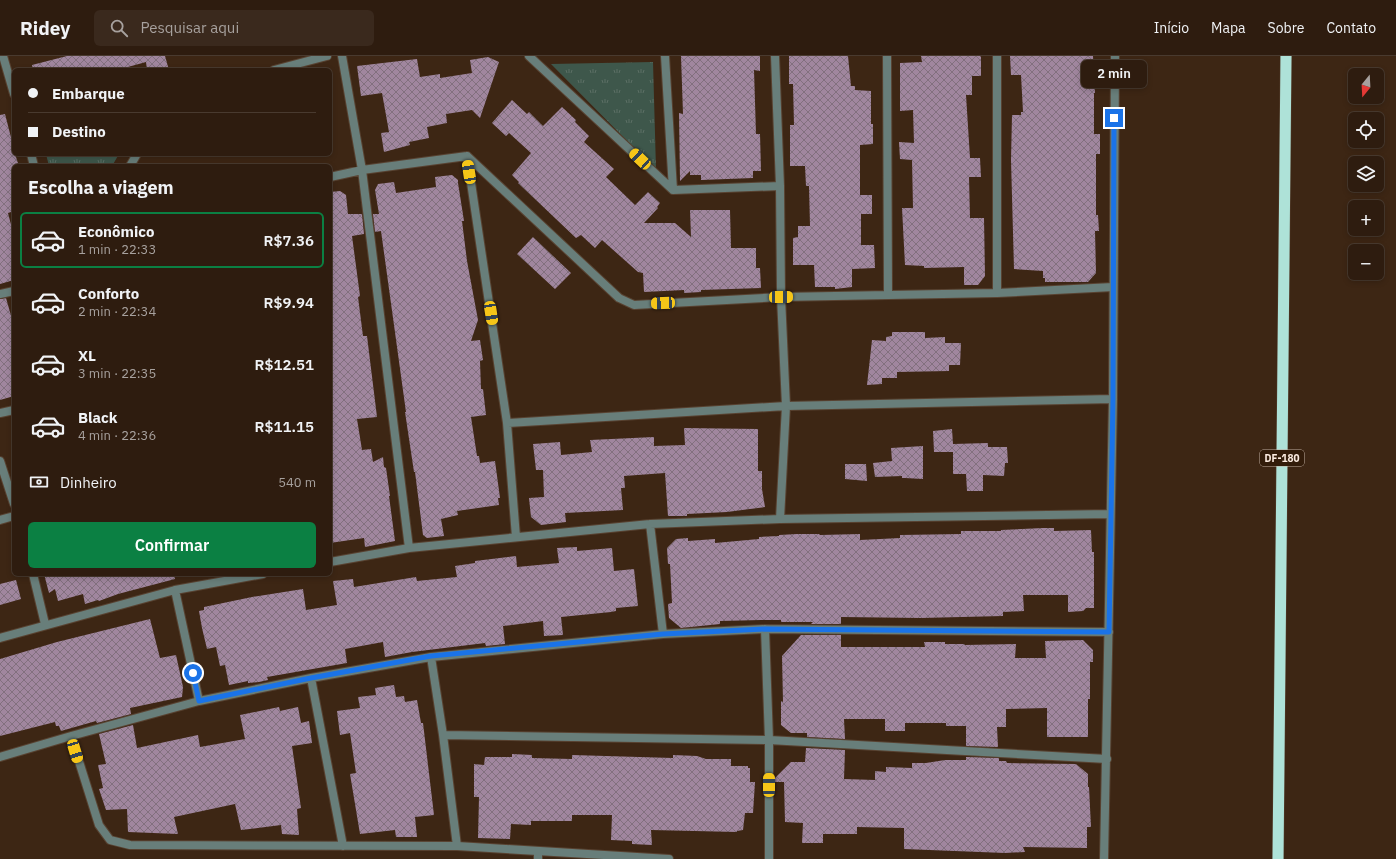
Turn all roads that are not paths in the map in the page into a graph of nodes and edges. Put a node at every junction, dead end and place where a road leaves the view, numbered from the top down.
1 (3, 56) edge
2 (327, 56) edge
3 (342, 56) edge
4 (529, 56) edge
5 (665, 56) edge
6 (775, 56) edge
7 (886, 56) edge
8 (997, 56) edge
9 (1115, 56) edge
10 (1286, 56) edge
11 (282, 68) edge
12 (12, 87) edge
13 (467, 156) junction
14 (362, 170) junction
15 (332, 177) edge
16 (780, 186) junction
17 (673, 190) junction
18 (1113, 287) junction
19 (12, 291) edge
20 (998, 293) junction
21 (0, 294) edge
22 (888, 294) junction
23 (781, 297) junction
24 (1113, 399) junction
25 (786, 406) junction
26 (12, 410) edge
27 (0, 413) edge
28 (507, 422) junction
29 (0, 461) edge
30 (12, 498) edge
31 (1110, 514) junction
32 (12, 517) edge
33 (780, 519) junction
34 (0, 520) edge
35 (650, 524) junction
36 (516, 538) junction
37 (409, 548) junction
38 (332, 562) edge
39 (34, 576) edge
40 (252, 576) edge
41 (175, 590) junction
42 (46, 624) junction
43 (765, 629) junction
44 (1109, 632) junction
45 (663, 634) junction
46 (0, 638) edge
47 (431, 656) junction
48 (311, 678) junction
49 (199, 701) junction
50 (443, 735) junction
51 (71, 736) junction
52 (769, 740) junction
53 (0, 757) edge
54 (1107, 759) junction
55 (343, 846) junction
56 (457, 846) junction
57 (538, 856) edge
58 (670, 859) edge
59 (769, 859) edge
60 (1104, 859) edge
61 (1278, 859) edge

1 - 12 street
2 - 11 street
3 - 14 street
4 - 17 street
5 - 17 street
6 - 16 street
7 - 22 street
8 - 20 street
9 - 18 street
10 - 61 highway, DF-180
13 - 14 street
13 - 23 street
13 - 28 street
14 - 15 street
14 - 37 street
16 - 17 street
16 - 23 street
18 - 20 street
18 - 24 street
19 - 21 street
20 - 22 street
22 - 23 street
23 - 25 street
24 - 25 street
24 - 31 street
25 - 28 street
25 - 33 street
26 - 27 street
28 - 36 street
29 - 30 street
31 - 33 street
31 - 44 street
32 - 34 street
33 - 35 street
35 - 36 street
35 - 45 street
36 - 37 street
37 - 38 street
39 - 42 street
40 - 41 street
41 - 42 street
41 - 49 street
42 - 46 street
43 - 44 street
43 - 45 street
43 - 52 street
44 - 54 street
45 - 47 street
47 - 48 street
47 - 50 street
48 - 49 street
48 - 55 street
49 - 51 street
50 - 52 street
50 - 56 street
51 - 53 street
51 - 55 street
52 - 54 street
52 - 59 street
54 - 60 street
55 - 56 street
56 - 57 street
57 - 58 street

